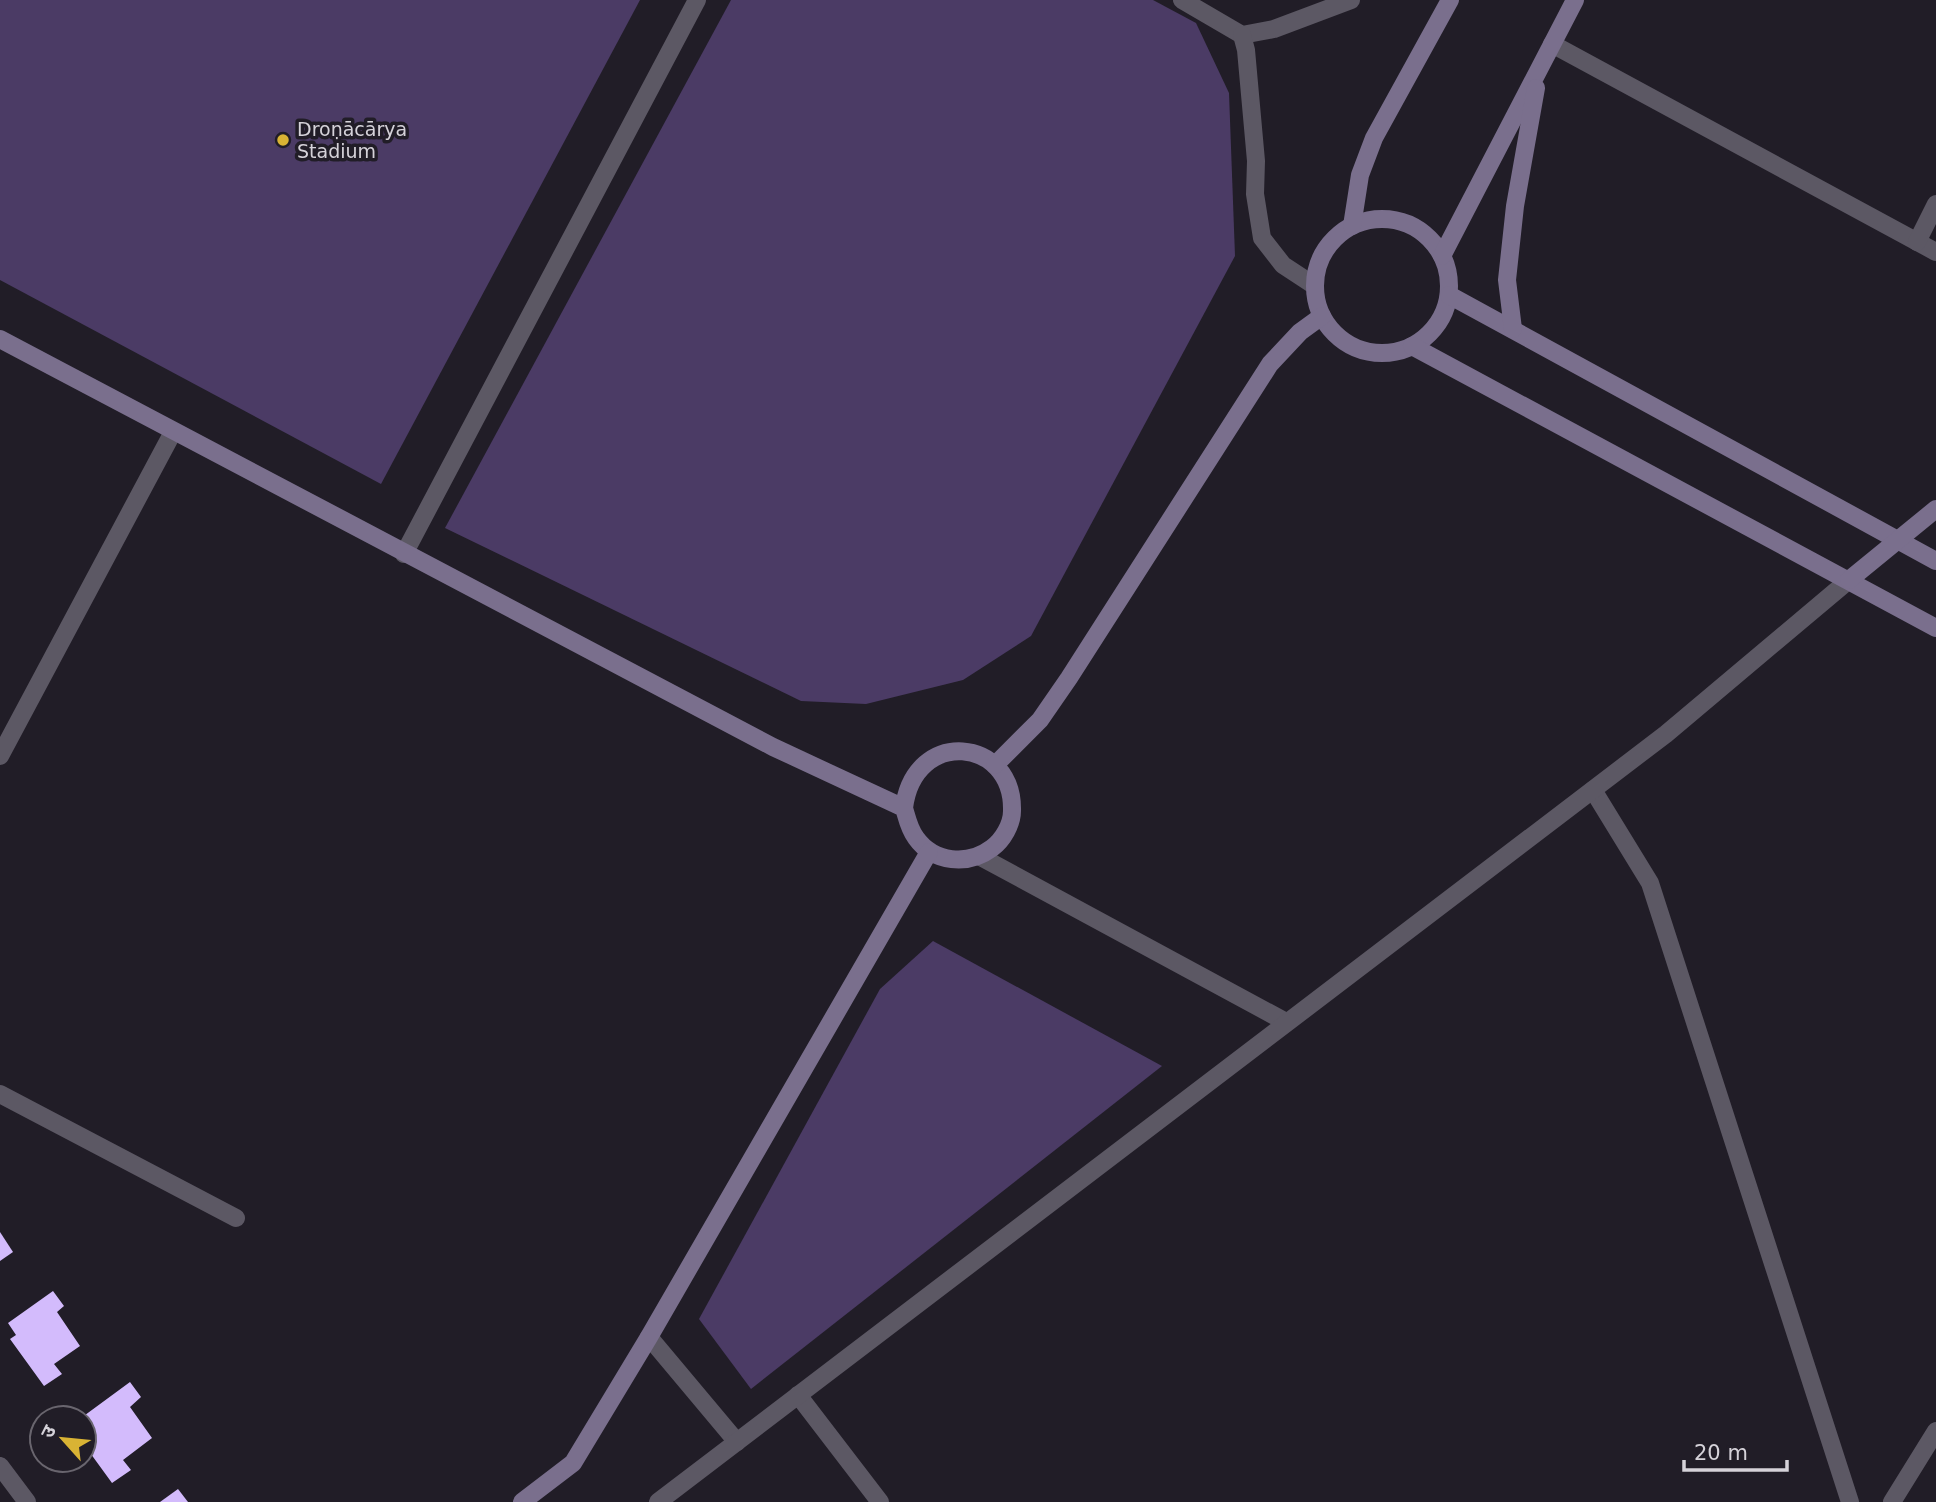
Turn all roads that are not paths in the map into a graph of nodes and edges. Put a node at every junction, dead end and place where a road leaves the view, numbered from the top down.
1 (697, 0) edge
2 (1182, 0) edge
3 (1351, 0) edge
4 (1450, 0) edge
5 (1575, 0) edge
6 (1242, 35) junction
7 (1552, 44) junction
8 (1539, 70) junction
9 (1936, 204) edge
10 (1352, 226) junction
11 (1917, 242) junction
12 (1936, 252) edge
13 (1442, 256) junction
14 (1315, 286) junction
15 (1448, 295) junction
16 (1322, 316) junction
17 (1513, 329) junction
18 (0, 339) edge
19 (1412, 346) junction
20 (173, 432) junction
21 (1936, 509) edge
22 (1898, 539) junction
23 (404, 554) junction
24 (1936, 561) edge
25 (1849, 580) junction
26 (1936, 628) edge
27 (0, 756) edge
28 (995, 765) junction
29 (1593, 790) junction
30 (904, 808) junction
31 (929, 852) junction
32 (979, 856) junction
33 (1286, 1022) junction
34 (0, 1094) edge
35 (236, 1218) dead end
36 (649, 1336) junction
37 (798, 1395) junction
38 (1936, 1431) edge
39 (737, 1442) junction
40 (0, 1466) edge
41 (27, 1502) edge
42 (522, 1502) edge
43 (659, 1502) edge
44 (880, 1502) edge
45 (1850, 1502) edge
46 (1892, 1502) edge

1 - 23 street
2 - 6 street
3 - 6 street
4 - 10 street
5 - 7 street
6 - 14 street
7 - 8 street
7 - 11 street
8 - 13 street
8 - 17 street
9 - 11 street
10 - 13 street
10 - 14 street
11 - 12 street
13 - 15 street
14 - 16 street
15 - 17 street
15 - 19 street
16 - 19 street
16 - 28 street
17 - 22 street
18 - 20 street
19 - 25 street
20 - 23 street
20 - 27 street
21 - 22 street
22 - 24 street
22 - 25 street
23 - 30 street
25 - 26 street
25 - 29 street
28 - 30 street
28 - 32 street
29 - 33 street
29 - 45 street
30 - 31 street
31 - 32 street
31 - 36 street
32 - 33 street
33 - 37 street
34 - 35 street
36 - 39 street
36 - 42 street
37 - 39 street
37 - 44 street
38 - 46 street
39 - 43 street
40 - 41 street

